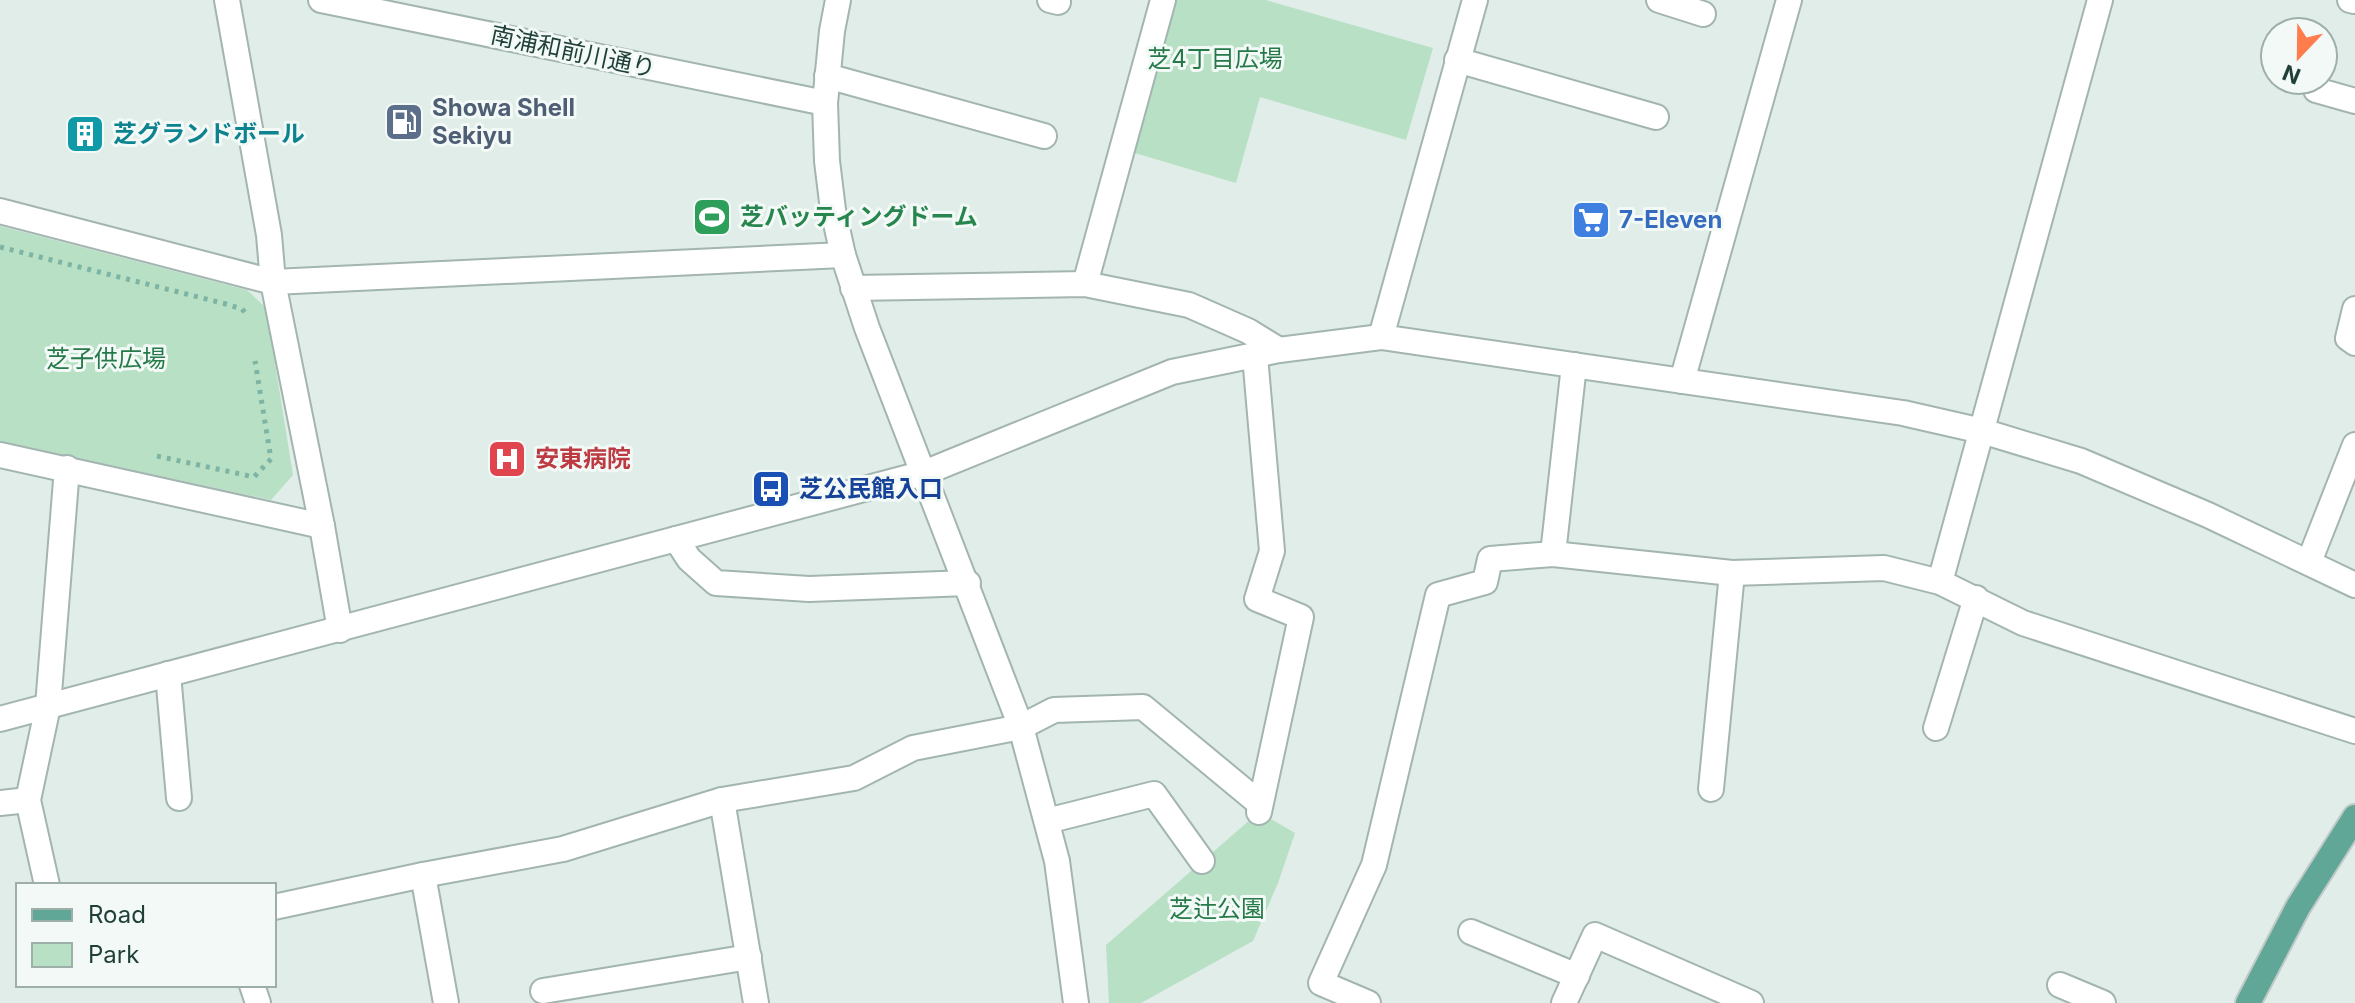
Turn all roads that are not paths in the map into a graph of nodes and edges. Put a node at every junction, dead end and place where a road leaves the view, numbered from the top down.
1 (227, 0) edge
2 (321, 0) edge
3 (838, 0) edge
4 (1163, 0) edge
5 (1475, 0) edge
6 (1659, 0) edge
7 (1789, 0) edge
8 (2100, 0) edge
9 (1703, 14) dead end
10 (1457, 60) junction
11 (827, 76) junction
12 (825, 103) junction
13 (1656, 117) dead end
14 (1044, 136) dead end
15 (0, 211) edge
16 (843, 255) junction
17 (273, 282) junction
18 (1085, 284) junction
19 (853, 288) junction
20 (2355, 309) edge
21 (1381, 337) junction
22 (2355, 343) edge
23 (1279, 350) junction
24 (1255, 356) junction
25 (1574, 365) junction
26 (1682, 381) junction
27 (1982, 431) junction
28 (2355, 445) edge
29 (0, 455) edge
30 (67, 468) junction
31 (924, 473) junction
32 (322, 526) junction
33 (676, 539) junction
34 (1553, 554) junction
35 (2309, 562) junction
36 (1732, 573) junction
37 (1940, 582) junction
38 (968, 583) junction
39 (2355, 585) edge
40 (1976, 598) junction
41 (340, 630) junction
42 (168, 674) junction
43 (48, 706) junction
44 (0, 719) edge
45 (1021, 727) junction
46 (1936, 728) dead end
47 (2355, 731) edge
48 (1711, 789) dead end
49 (179, 798) dead end
50 (28, 800) junction
51 (722, 800) junction
52 (0, 803) edge
53 (2355, 817) edge
54 (1047, 821) junction
55 (1202, 861) dead end
56 (423, 875) junction
57 (47, 883) edge
58 (276, 907) edge
59 (1471, 932) dead end
60 (749, 957) junction
61 (1577, 976) junction
62 (2060, 985) dead end
63 (543, 991) dead end
64 (446, 1003) edge
65 (756, 1003) edge
66 (1076, 1003) edge
67 (1368, 1003) edge
68 (1564, 1003) edge
69 (1751, 1003) edge
70 (2103, 1003) edge
71 (2248, 1003) edge

1 - 17 street
2 - 12 street, 南浦和前川通り
3 - 11 street
4 - 18 street
5 - 10 street
6 - 9 street
7 - 26 street
8 - 27 street
10 - 13 street
10 - 21 street
11 - 12 street
11 - 14 street
12 - 16 street
15 - 17 street
16 - 17 street
16 - 19 street
17 - 32 street
18 - 19 street
18 - 23 street
19 - 31 street
20 - 22 street
21 - 23 street
21 - 25 street
23 - 24 street
24 - 31 street
24 - 45 street
25 - 26 street
25 - 34 street
26 - 27 street
27 - 35 street
27 - 37 street
28 - 35 street
29 - 30 street
30 - 32 street
30 - 43 street
31 - 33 street
31 - 38 street
32 - 41 street
33 - 38 street
33 - 41 street
34 - 36 street
34 - 67 street
35 - 39 street
36 - 37 street
36 - 48 street
37 - 40 street
38 - 45 street
40 - 46 street
40 - 47 street
41 - 42 street
42 - 43 street
42 - 49 street
43 - 44 street
43 - 50 street
45 - 51 street
45 - 54 street
50 - 52 street
50 - 57 street
51 - 56 street
51 - 60 street
53 - 71 main road
54 - 55 street
54 - 66 street
56 - 58 street
56 - 64 street
59 - 61 street
60 - 63 street
60 - 65 street
61 - 68 street
61 - 69 street
62 - 70 street

